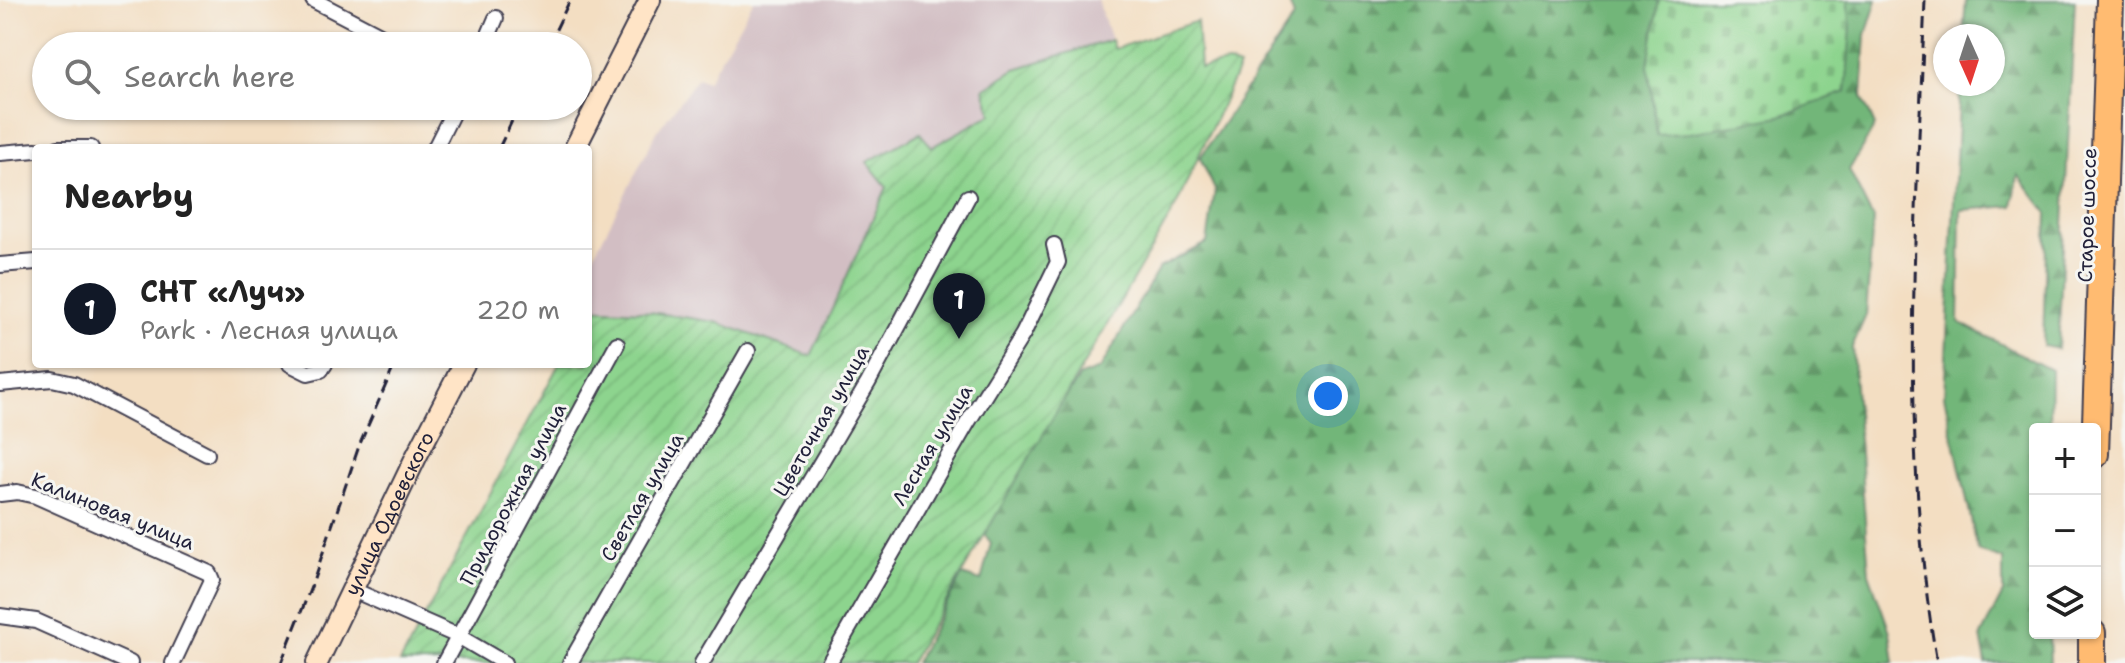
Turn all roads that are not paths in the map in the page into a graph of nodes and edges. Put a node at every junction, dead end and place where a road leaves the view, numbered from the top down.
1 (313, 0) edge
2 (650, 0) edge
3 (2093, 0) edge
4 (2110, 0) edge
5 (496, 18) dead end
6 (374, 32) edge
7 (490, 32) edge
8 (2116, 110) edge
9 (592, 114) edge
10 (449, 120) edge
11 (589, 120) edge
12 (437, 144) edge
13 (577, 144) edge
14 (32, 150) edge
15 (0, 153) edge
16 (968, 197) dead end
17 (1054, 245) dead end
18 (32, 262) edge
19 (0, 265) edge
20 (617, 344) dead end
21 (748, 351) dead end
22 (298, 368) edge
23 (322, 368) edge
24 (462, 368) edge
25 (0, 384) edge
26 (2081, 423) edge
27 (2097, 423) edge
28 (207, 454) dead end
29 (0, 494) edge
30 (353, 590) junction
31 (0, 616) edge
32 (458, 636) junction
33 (2077, 639) edge
34 (2092, 639) edge
35 (130, 663) edge
36 (173, 663) edge
37 (317, 663) edge
38 (444, 663) edge
39 (504, 663) edge
40 (570, 663) edge
41 (702, 663) edge
42 (829, 663) edge
43 (2077, 663) edge
44 (2092, 663) edge

1 - 6 street
2 - 9 street
3 - 26 highway, Старое шоссе
4 - 8 highway, Старое шоссе
5 - 7 street
8 - 27 highway, Старое шоссе
10 - 12 street
11 - 13 street
14 - 15 street
16 - 41 street, Цветочная улица
17 - 42 street, Лесная улица
18 - 19 street
20 - 32 street, Придорожная улица
21 - 40 street, Светлая улица
22 - 23 street
24 - 30 street, улица Одоевского
25 - 28 street
29 - 36 street, Калиновая улица
30 - 32 street
30 - 37 street, улица Одоевского
31 - 35 street
32 - 38 street, Придорожная улица
32 - 39 street
33 - 43 highway
34 - 44 highway

